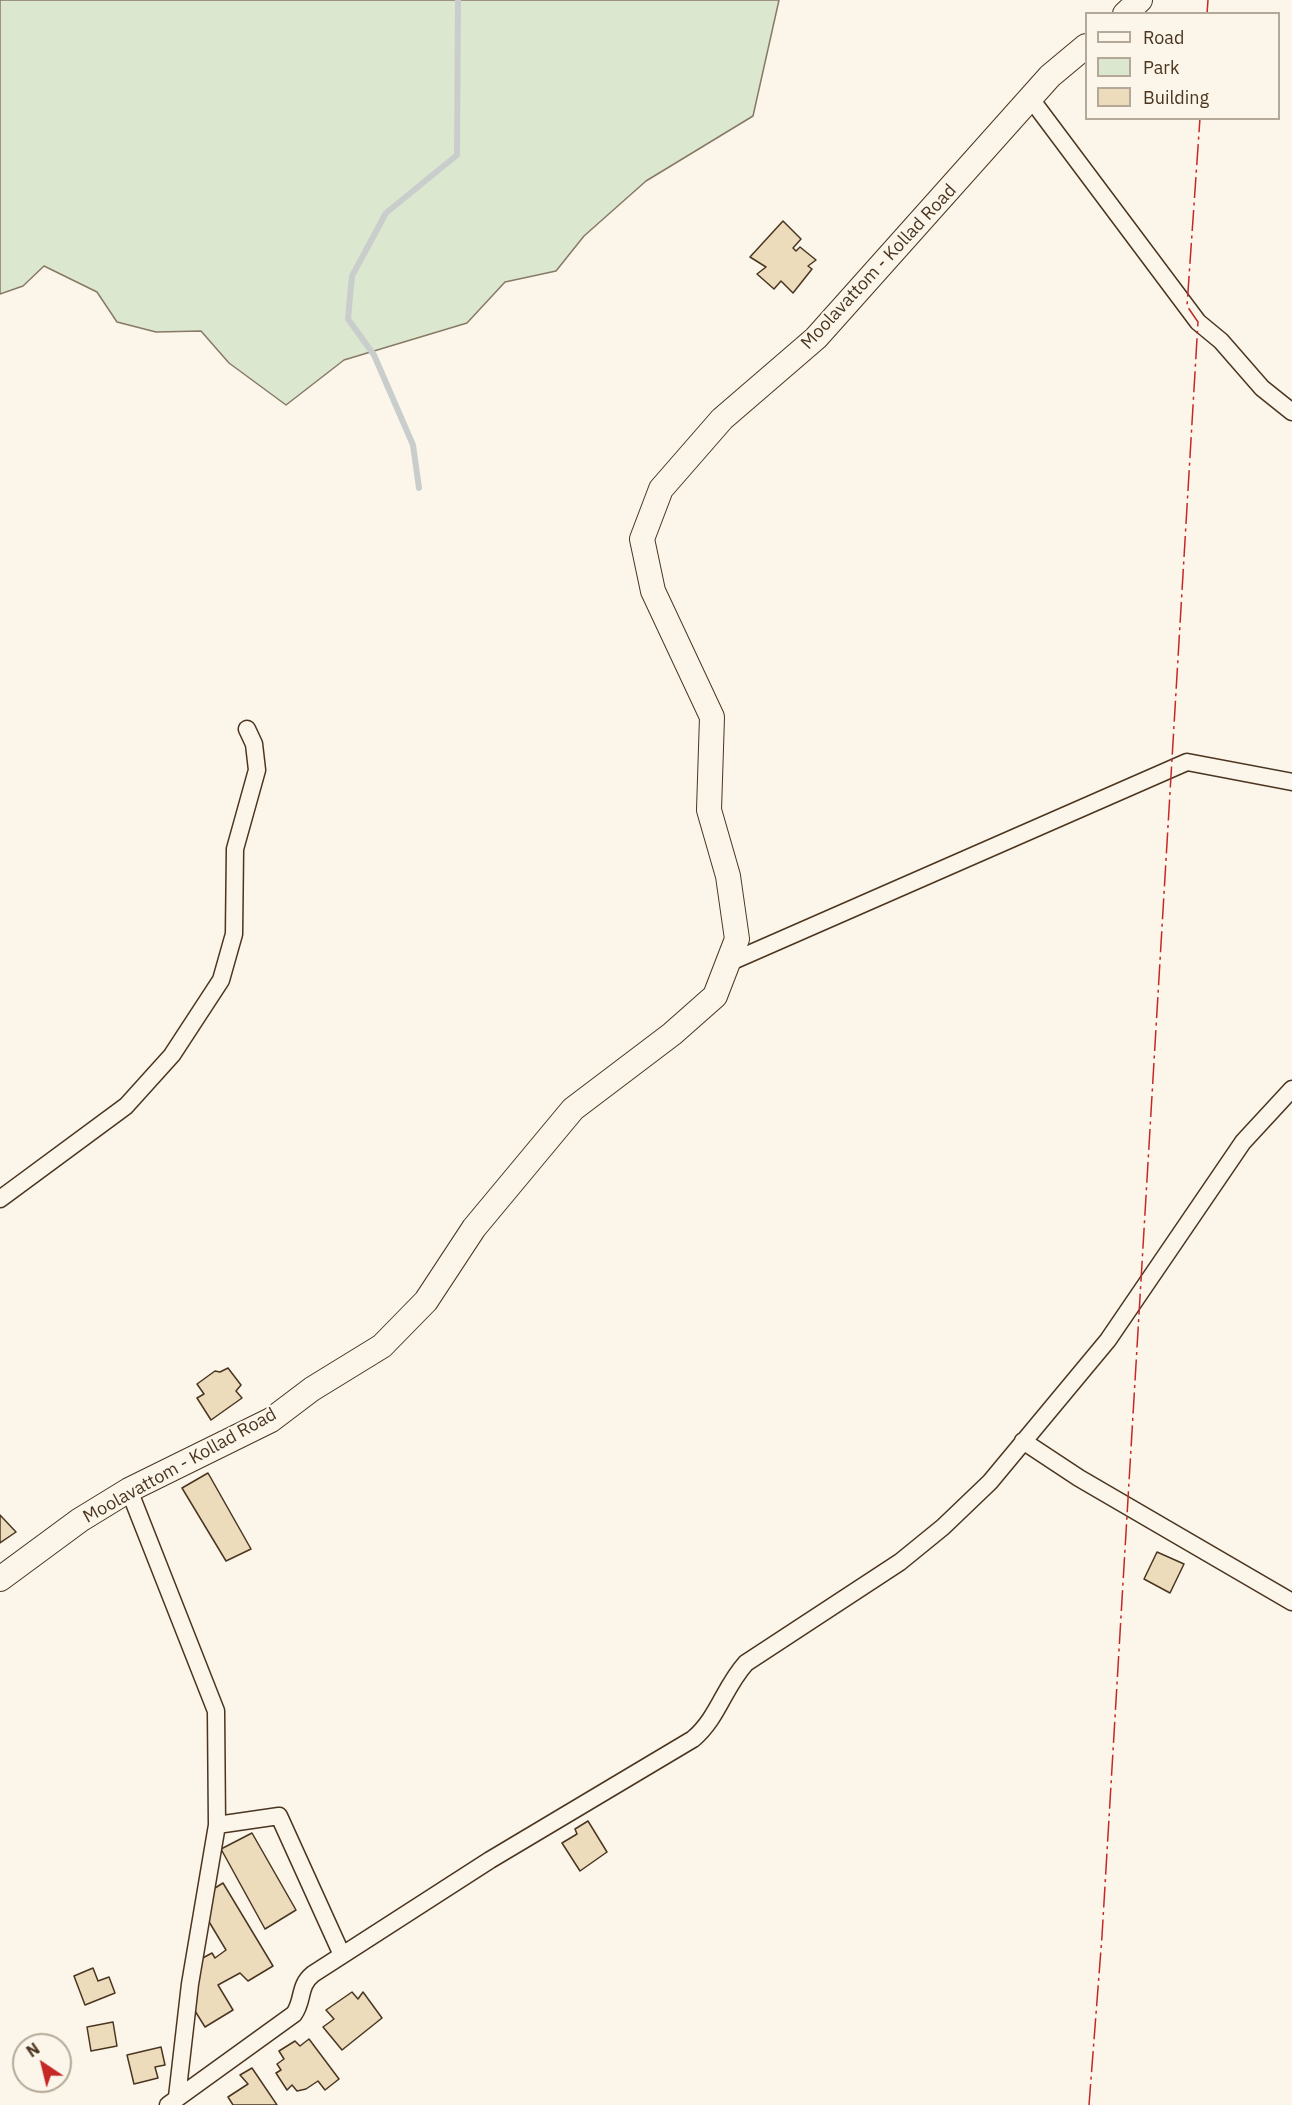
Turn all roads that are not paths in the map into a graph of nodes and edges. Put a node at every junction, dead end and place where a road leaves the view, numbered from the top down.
1 (1140, 0) edge
2 (1127, 12) edge
3 (1085, 47) edge
4 (1031, 99) junction
5 (1292, 412) edge
6 (247, 729) dead end
7 (1292, 782) edge
8 (726, 964) junction
9 (1292, 1089) edge
10 (0, 1199) edge
11 (1023, 1441) junction
12 (129, 1490) junction
13 (0, 1580) edge
14 (1292, 1602) edge
15 (217, 1825) junction
16 (342, 1955) junction
17 (173, 2101) edge

1 - 2 main road
3 - 4 main road, Moolavattom - Kollad Road
4 - 5 street
4 - 8 main road, Moolavattom - Kollad Road
6 - 10 street
7 - 8 street
8 - 12 main road, Moolavattom - Kollad Road
9 - 11 street
11 - 14 street
11 - 16 street
12 - 13 main road, Moolavattom - Kollad Road
12 - 15 street
15 - 16 street
15 - 17 street
16 - 17 street

